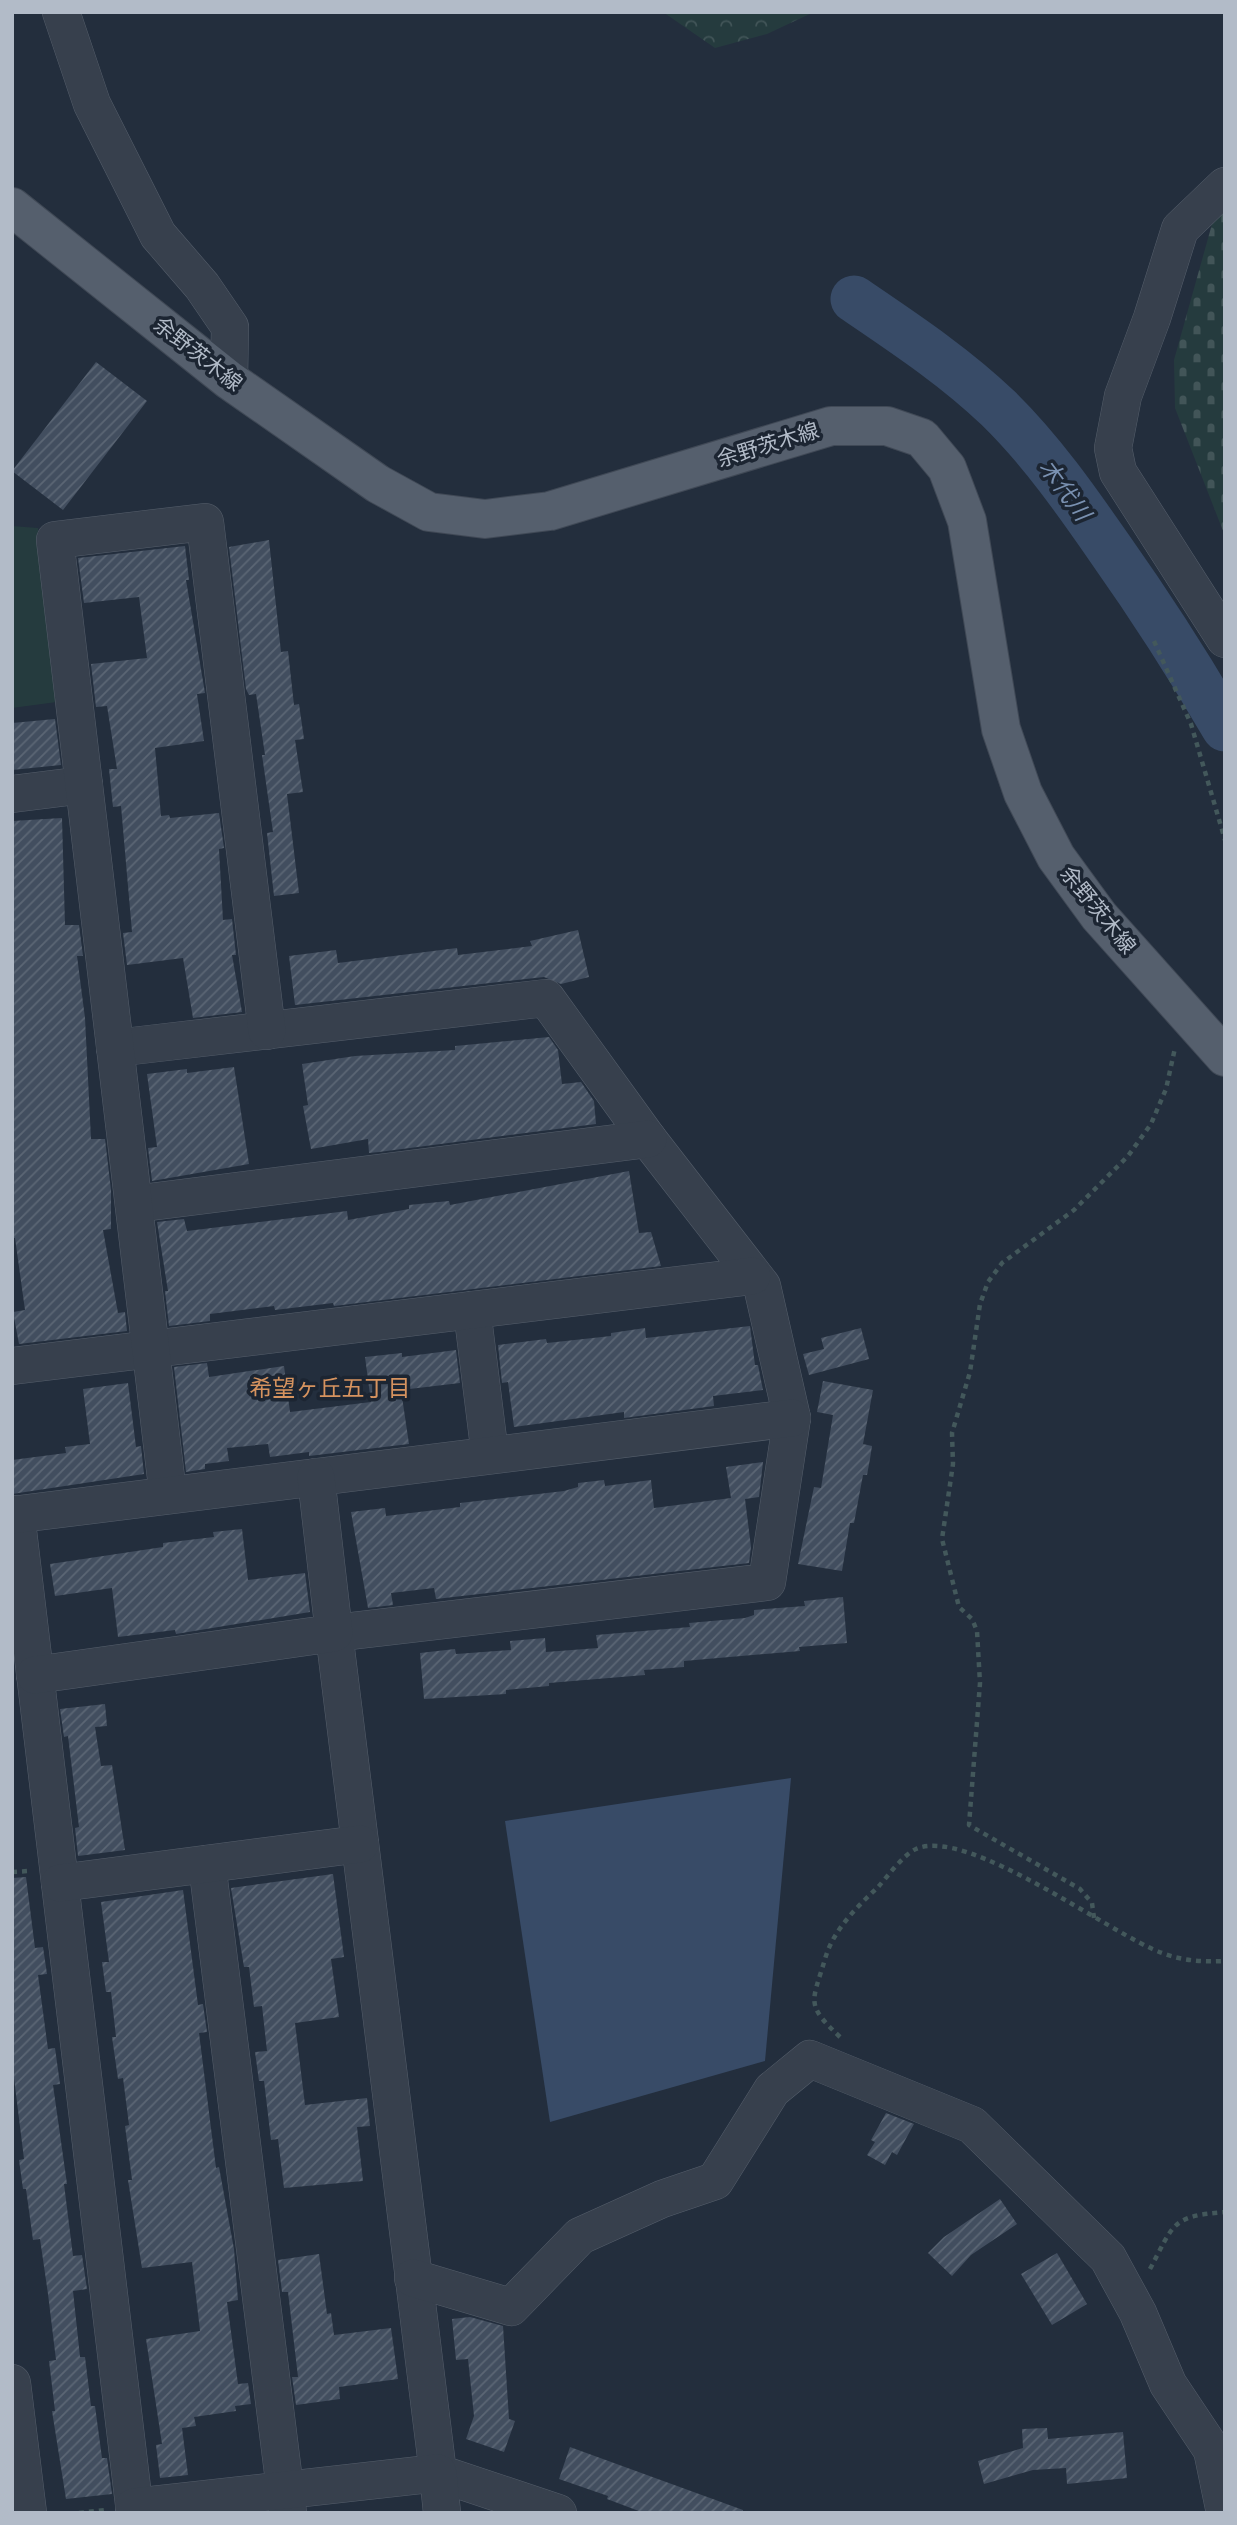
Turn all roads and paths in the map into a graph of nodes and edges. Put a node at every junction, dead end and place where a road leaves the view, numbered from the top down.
1 (61, 12) edge
2 (1225, 186) edge
3 (17, 221) edge
4 (229, 380) junction
5 (1225, 639) edge
6 (1154, 642) dead end
7 (84, 785) junction
8 (12, 794) edge
9 (1225, 840) edge
10 (1194, 1022) junction
11 (267, 1031) junction
12 (116, 1048) junction
13 (1225, 1057) edge
14 (648, 1139) junction
15 (134, 1204) junction
16 (752, 1276) junction
17 (472, 1310) junction
18 (151, 1349) junction
19 (12, 1366) edge
20 (792, 1418) junction
21 (490, 1455) junction
22 (316, 1477) junction
23 (168, 1495) junction
24 (14, 1514) edge
25 (334, 1633) junction
26 (35, 1675) junction
27 (360, 1844) junction
28 (207, 1864) junction
29 (60, 1883) junction
30 (1094, 1918) junction
31 (1225, 1961) edge
32 (842, 2039) dead end
33 (1225, 2212) edge
34 (414, 2278) junction
35 (1133, 2302) junction
36 (12, 2383) edge
37 (438, 2473) junction
38 (287, 2501) edge
39 (134, 2510) edge
40 (28, 2513) edge
41 (442, 2513) edge
42 (558, 2513) edge
43 (1225, 2513) edge

1 - 4 street
2 - 5 street
3 - 4 main road, 余野茨木線
4 - 10 main road, 余野茨木線
6 - 9 path
7 - 8 street
7 - 11 street
7 - 12 street
10 - 13 main road, 余野茨木線
10 - 30 path
11 - 12 street
11 - 14 street
12 - 15 street
14 - 15 street
14 - 16 street
15 - 18 street
16 - 17 street
16 - 20 street
17 - 18 street
17 - 21 street
18 - 19 street
18 - 23 street
20 - 21 street
20 - 25 street
21 - 22 street
22 - 23 street
22 - 25 street
23 - 24 street
24 - 26 street
25 - 26 street
25 - 27 street
26 - 29 street
27 - 28 street
27 - 34 street
28 - 29 street
28 - 38 street
29 - 39 street
30 - 31 path
30 - 32 path
33 - 35 path
34 - 35 street
34 - 37 street
35 - 43 street
36 - 40 street
37 - 38 street
37 - 41 street
37 - 42 street
38 - 39 street

